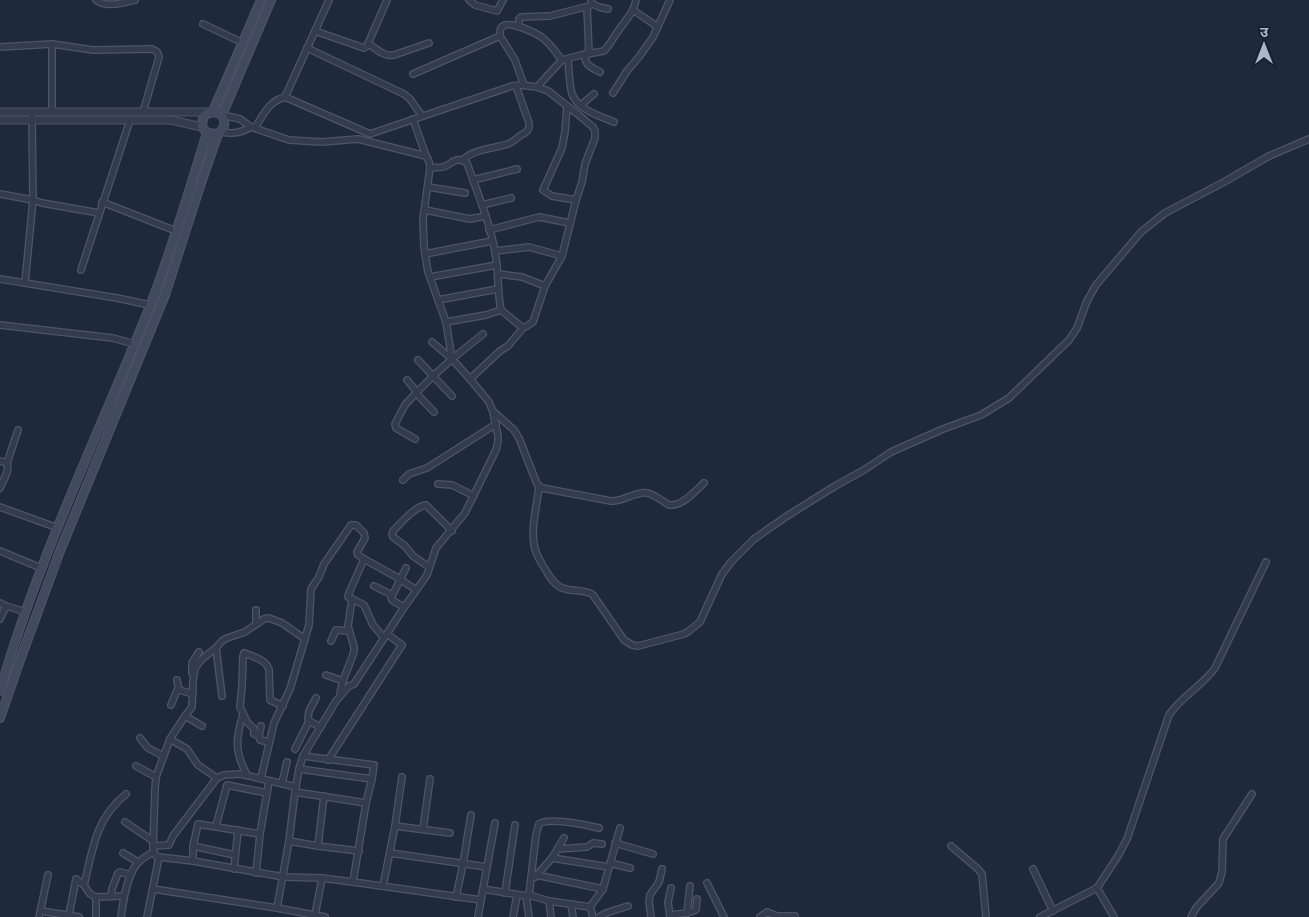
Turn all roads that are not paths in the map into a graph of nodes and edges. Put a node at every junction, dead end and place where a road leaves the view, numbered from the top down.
1 (96, 0) edge
2 (135, 0) edge
3 (261, 0) edge
4 (271, 0) edge
5 (329, 0) edge
6 (387, 0) edge
7 (469, 0) edge
8 (503, 0) edge
9 (636, 0) edge
10 (670, 0) edge
11 (590, 3) edge
12 (608, 9) dead end
13 (633, 10) junction
14 (203, 24) dead end
15 (519, 27) junction
16 (658, 27) junction
17 (315, 31) junction
18 (500, 36) junction
19 (243, 43) junction
20 (368, 43) junction
21 (429, 43) dead end
22 (52, 44) junction
23 (309, 44) junction
24 (0, 47) edge
25 (587, 54) junction
26 (565, 59) junction
27 (600, 72) dead end
28 (413, 74) dead end
29 (524, 85) junction
30 (516, 86) junction
31 (537, 86) junction
32 (613, 93) dead end
33 (594, 94) dead end
34 (285, 97) junction
35 (581, 105) junction
36 (567, 106) junction
37 (0, 112) edge
38 (52, 112) junction
39 (143, 112) junction
40 (211, 112) junction
41 (222, 115) junction
42 (422, 116) junction
43 (32, 117) junction
44 (413, 119) junction
45 (0, 120) edge
46 (130, 120) junction
47 (614, 122) dead end
48 (253, 128) junction
49 (204, 130) junction
50 (379, 131) junction
51 (220, 133) junction
52 (370, 134) junction
53 (358, 139) junction
54 (1309, 139) edge
55 (381, 145) junction
56 (426, 156) junction
57 (459, 160) junction
58 (430, 168) junction
59 (517, 169) dead end
60 (473, 180) junction
61 (428, 187) junction
62 (465, 193) dead end
63 (0, 194) edge
64 (511, 198) dead end
65 (33, 200) junction
66 (576, 200) junction
67 (102, 202) junction
68 (482, 205) junction
69 (425, 210) junction
70 (99, 213) junction
71 (484, 216) junction
72 (570, 223) junction
73 (489, 230) junction
74 (176, 231) junction
75 (492, 242) junction
76 (495, 251) junction
77 (425, 254) junction
78 (562, 256) junction
79 (496, 265) junction
80 (81, 270) dead end
81 (499, 274) junction
82 (430, 277) junction
83 (0, 279) edge
84 (25, 283) junction
85 (545, 286) junction
86 (498, 289) junction
87 (438, 300) junction
88 (150, 305) junction
89 (501, 310) junction
90 (446, 322) junction
91 (0, 326) edge
92 (523, 328) junction
93 (483, 334) dead end
94 (432, 342) dead end
95 (134, 344) junction
96 (452, 359) junction
97 (418, 360) dead end
98 (433, 376) junction
99 (470, 378) junction
100 (407, 380) dead end
101 (417, 392) junction
102 (452, 396) dead end
103 (434, 412) dead end
104 (493, 412) junction
105 (496, 424) junction
106 (18, 430) dead end
107 (415, 439) dead end
108 (3, 462) edge
109 (403, 480) dead end
110 (704, 483) dead end
111 (438, 484) dead end
112 (539, 486) junction
113 (0, 488) edge
114 (474, 496) junction
115 (0, 507) edge
116 (58, 528) junction
117 (452, 531) junction
118 (0, 551) edge
119 (364, 559) junction
120 (1266, 562) dead end
121 (429, 567) junction
122 (40, 568) junction
123 (406, 568) dead end
124 (400, 579) junction
125 (374, 586) dead end
126 (416, 590) junction
127 (392, 595) junction
128 (352, 599) junction
129 (0, 603) edge
130 (6, 606) junction
131 (404, 607) junction
132 (256, 610) dead end
133 (26, 612) junction
134 (0, 619) edge
135 (256, 624) junction
136 (349, 631) junction
137 (386, 636) junction
138 (305, 639) junction
139 (331, 641) dead end
140 (216, 648) junction
141 (199, 652) dead end
142 (326, 675) dead end
143 (177, 680) dead end
144 (193, 681) junction
145 (343, 681) junction
146 (178, 688) junction
147 (0, 691) edge
148 (193, 694) junction
149 (340, 695) junction
150 (222, 696) dead end
151 (316, 698) dead end
152 (171, 705) dead end
153 (283, 706) junction
154 (243, 714) junction
155 (185, 716) junction
156 (0, 718) edge
157 (309, 721) junction
158 (202, 726) dead end
159 (261, 726) dead end
160 (320, 726) junction
161 (259, 736) junction
162 (140, 738) dead end
163 (170, 739) junction
164 (269, 742) junction
165 (295, 749) dead end
166 (163, 756) junction
167 (303, 756) junction
168 (328, 760) junction
169 (287, 762) dead end
170 (136, 766) dead end
171 (299, 769) junction
172 (246, 774) junction
173 (156, 777) junction
174 (217, 778) junction
175 (261, 778) junction
176 (402, 778) dead end
177 (372, 779) junction
178 (430, 779) dead end
179 (269, 780) junction
180 (282, 783) junction
181 (295, 789) junction
182 (267, 793) junction
183 (126, 794) dead end
184 (1252, 794) dead end
185 (324, 796) junction
186 (366, 802) junction
187 (471, 815) dead end
188 (124, 822) dead end
189 (496, 823) dead end
190 (515, 825) dead end
191 (216, 826) junction
192 (394, 826) junction
193 (599, 828) dead end
194 (620, 828) dead end
195 (423, 829) junction
196 (238, 830) junction
197 (450, 833) dead end
198 (260, 834) junction
199 (564, 838) dead end
200 (290, 841) junction
201 (615, 843) junction
202 (602, 844) dead end
203 (153, 846) junction
204 (194, 846) junction
205 (318, 846) junction
206 (951, 846) dead end
207 (558, 849) junction
208 (358, 851) junction
209 (123, 853) dead end
210 (390, 853) junction
211 (653, 854) dead end
212 (236, 855) junction
213 (159, 857) junction
214 (552, 858) junction
215 (193, 861) junction
216 (138, 862) junction
217 (463, 864) junction
218 (610, 865) junction
219 (487, 867) junction
220 (630, 868) dead end
221 (1033, 868) dead end
222 (234, 869) junction
223 (662, 869) dead end
224 (256, 873) junction
225 (48, 875) dead end
226 (131, 875) junction
227 (284, 878) junction
228 (322, 878) junction
229 (533, 878) junction
230 (353, 882) junction
231 (707, 883) dead end
232 (84, 885) junction
233 (383, 886) junction
234 (690, 886) dead end
235 (671, 888) dead end
236 (1098, 888) junction
237 (153, 889) junction
238 (483, 889) junction
239 (603, 889) junction
240 (505, 893) junction
241 (517, 895) junction
242 (111, 896) junction
243 (124, 896) junction
244 (527, 896) junction
245 (96, 897) junction
246 (456, 897) junction
247 (697, 899) dead end
248 (480, 900) junction
249 (549, 901) junction
250 (571, 904) junction
251 (590, 906) junction
252 (628, 906) dead end
253 (277, 908) junction
254 (1053, 911) junction
255 (40, 914) edge
256 (690, 914) edge
257 (69, 915) junction
258 (299, 915) edge
259 (315, 915) junction
260 (670, 916) edge
261 (795, 916) dead end
262 (79, 917) edge
263 (96, 917) edge
264 (122, 917) edge
265 (147, 917) edge
266 (325, 917) edge
267 (478, 917) edge
268 (513, 917) edge
269 (530, 917) edge
270 (551, 917) edge
271 (573, 917) edge
272 (593, 917) edge
273 (599, 917) edge
274 (651, 917) edge
275 (724, 917) edge
276 (760, 917) edge
277 (986, 917) edge
278 (1040, 917) edge
279 (1114, 917) edge
280 (1191, 917) edge

1 - 2 street
3 - 19 main road
4 - 41 main road
5 - 17 street
6 - 20 street
7 - 8 street
9 - 13 street
10 - 16 street
11 - 12 street
11 - 15 street
11 - 25 street
13 - 16 street
13 - 25 street
14 - 19 street
15 - 18 street
15 - 26 street
16 - 32 street
17 - 20 street
17 - 23 street
18 - 28 street
18 - 29 street
19 - 40 main road
20 - 21 street
22 - 24 street
22 - 38 street
22 - 39 street
23 - 34 street
23 - 42 street
25 - 26 street
25 - 27 street
26 - 31 street
26 - 35 street
29 - 30 street
29 - 31 street
30 - 42 street
30 - 57 street
31 - 36 street
33 - 35 street
34 - 48 street
34 - 52 street
35 - 47 street
36 - 66 street
36 - 66 street
37 - 43 street
38 - 39 street
38 - 43 street
39 - 40 street
40 - 41 main road
40 - 49 main road
41 - 48 street
41 - 51 main road
42 - 44 street
43 - 45 street
43 - 46 street
43 - 65 street
44 - 50 street
44 - 56 street
46 - 49 street
46 - 67 street
48 - 51 street
48 - 53 street
49 - 51 main road
49 - 74 main road
50 - 52 street
50 - 55 street
51 - 156 main road
52 - 53 street
53 - 55 street
54 - 112 street
55 - 56 street
56 - 58 street
57 - 58 street
57 - 60 street
58 - 61 street
59 - 60 street
60 - 68 street
61 - 62 street
61 - 69 street
63 - 65 street
64 - 68 street
65 - 70 street
65 - 84 street
66 - 72 street
67 - 70 street
67 - 74 street
68 - 71 street
69 - 71 street
69 - 77 street
70 - 80 street
71 - 73 street
72 - 73 street
72 - 78 street
73 - 75 street
74 - 88 main road
75 - 76 street
75 - 77 street
76 - 78 street
76 - 79 street
77 - 82 street
78 - 85 street
79 - 81 street
79 - 82 street
81 - 85 street
81 - 86 street
82 - 87 street
83 - 84 street
84 - 88 street
85 - 92 street
86 - 87 street
86 - 89 street
87 - 90 street
88 - 95 main road
89 - 90 street
89 - 92 street
90 - 96 street
91 - 95 street
92 - 99 street
93 - 96 street
94 - 96 street
95 - 116 main road
96 - 98 street
96 - 99 street
97 - 98 street
98 - 101 street
98 - 102 street
99 - 104 street
100 - 101 street
101 - 103 street
101 - 107 street
104 - 105 street
104 - 112 street
105 - 109 street
105 - 114 street
106 - 108 street
108 - 113 street
110 - 112 street
111 - 114 street
114 - 117 street
115 - 116 street
116 - 122 main road
117 - 121 street
117 - 121 street
118 - 122 street
119 - 124 street
119 - 128 street
119 - 138 street
120 - 236 street
121 - 126 street
122 - 133 main road
123 - 124 street
124 - 126 street
124 - 127 street
125 - 127 street
126 - 131 street
127 - 131 street
128 - 136 street
128 - 137 street
129 - 130 street
130 - 133 street
130 - 134 street
131 - 137 street
132 - 135 street
133 - 147 main road
135 - 138 street
135 - 140 street
136 - 139 street
136 - 145 street
137 - 149 street
137 - 168 street
138 - 153 street
140 - 144 street
140 - 150 street
141 - 144 street
142 - 145 street
143 - 146 street
144 - 148 street
145 - 149 street
146 - 148 street
146 - 152 street
148 - 155 street
149 - 160 street
151 - 157 street
153 - 154 street
153 - 164 street
154 - 161 street
154 - 172 street
155 - 158 street
155 - 163 street
157 - 160 street
157 - 165 street
159 - 161 street
160 - 167 street
161 - 164 street
162 - 166 street
163 - 166 street
163 - 174 street
164 - 175 street
166 - 173 street
167 - 168 street
167 - 171 street
168 - 177 street
169 - 180 street
170 - 173 street
171 - 177 street
171 - 181 street
172 - 174 street
172 - 175 street
173 - 203 street
174 - 203 street
175 - 179 street
176 - 192 street
177 - 186 street
178 - 195 street
179 - 180 street
179 - 182 street
180 - 181 street
181 - 185 street
181 - 200 street
182 - 191 street
182 - 198 street
183 - 232 street
184 - 280 street
185 - 186 street
185 - 205 street
186 - 208 street
187 - 217 street
188 - 203 street
189 - 219 street
190 - 240 street
191 - 196 street
191 - 204 street
192 - 195 street
192 - 210 street
193 - 229 street
194 - 201 street
195 - 197 street
196 - 198 street
196 - 212 street
198 - 224 street
199 - 207 street
200 - 205 street
200 - 227 street
201 - 211 street
201 - 218 street
202 - 207 street
203 - 213 street
203 - 216 street
204 - 212 street
204 - 215 street
205 - 208 street
206 - 277 street
207 - 214 street
208 - 230 street
209 - 216 street
210 - 217 street
210 - 233 street
212 - 222 street
213 - 215 street
213 - 237 street
214 - 218 street
214 - 229 street
215 - 222 street
216 - 226 street
217 - 219 street
217 - 246 street
218 - 220 street
218 - 239 street
219 - 238 street
221 - 254 street
222 - 224 street
223 - 274 street
224 - 227 street
225 - 255 street
226 - 242 street
226 - 243 street
227 - 228 street
227 - 253 street
228 - 230 street
228 - 259 street
229 - 239 street
229 - 244 street
230 - 233 street
231 - 275 street
232 - 245 street
232 - 257 street
233 - 246 street
234 - 256 street
235 - 260 street
236 - 254 street
236 - 279 street
237 - 253 street
237 - 265 street
238 - 240 street
238 - 248 street
239 - 251 street
240 - 241 street
241 - 244 street
241 - 268 street
242 - 243 street
242 - 245 street
243 - 264 street
244 - 249 street
244 - 269 street
245 - 263 street
246 - 248 street
247 - 256 street
248 - 267 street
249 - 250 street
249 - 270 street
250 - 251 street
250 - 271 street
251 - 272 street
252 - 273 street
253 - 258 street
254 - 278 street
255 - 257 street
256 - 260 street
257 - 262 street
258 - 259 street
259 - 266 street
261 - 276 street

